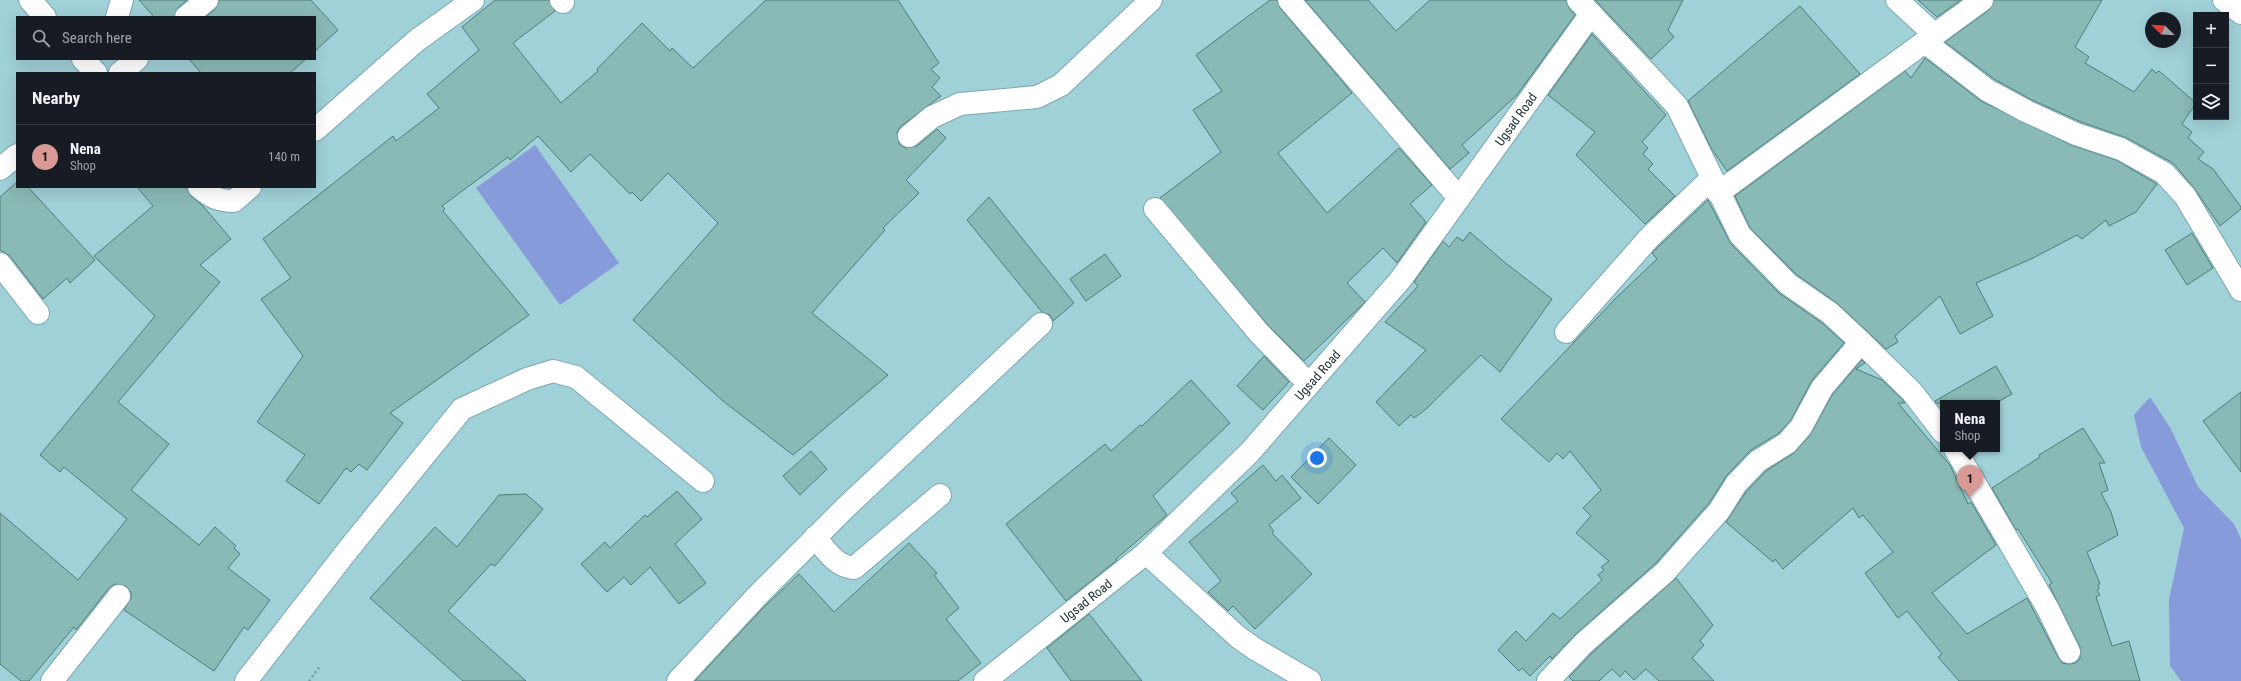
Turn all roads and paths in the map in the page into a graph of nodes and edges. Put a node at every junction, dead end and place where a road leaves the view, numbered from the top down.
1 (30, 0) edge
2 (122, 0) edge
3 (207, 0) edge
4 (473, 0) edge
5 (1151, 0) edge
6 (1289, 0) edge
7 (1897, 0) edge
8 (1982, 0) edge
9 (2224, 0) edge
10 (1584, 7) edge
11 (2241, 13) edge
12 (45, 16) edge
13 (117, 16) edge
14 (187, 16) edge
15 (1930, 39) junction
16 (136, 60) edge
17 (121, 72) edge
18 (316, 129) edge
19 (909, 136) dead end
20 (16, 156) edge
21 (0, 169) edge
22 (1715, 186) junction
23 (200, 188) edge
24 (249, 188) edge
25 (1459, 198) junction
26 (1156, 209) dead end
27 (0, 264) edge
28 (2241, 290) edge
29 (38, 313) dead end
30 (1041, 324) dead end
31 (1566, 332) dead end
32 (1861, 342) junction
33 (1309, 384) junction
34 (1940, 428) edge
35 (1957, 452) edge
36 (703, 481) dead end
37 (940, 495) dead end
38 (815, 537) junction
39 (1146, 553) junction
40 (119, 596) dead end
41 (2069, 652) dead end
42 (320, 666) dead end
43 (52, 681) edge
44 (246, 681) edge
45 (309, 681) edge
46 (678, 681) edge
47 (986, 681) edge
48 (1310, 681) edge
49 (1548, 681) edge

1 - 12 street
2 - 13 street
3 - 14 street
4 - 18 street
5 - 19 street
6 - 25 street
7 - 15 street
8 - 15 street
9 - 11 street
10 - 22 street
10 - 25 street, Ugsad Road
15 - 22 street
15 - 28 street
16 - 17 street
20 - 21 street
22 - 31 street
22 - 32 street
23 - 24 street
25 - 33 street, Ugsad Road
26 - 33 street
27 - 29 street
30 - 38 street
32 - 34 street
32 - 49 street
33 - 39 street, Ugsad Road
35 - 41 street
36 - 44 street
37 - 38 street
38 - 46 street
39 - 47 street, Ugsad Road
39 - 48 street
40 - 43 street
42 - 45 path

